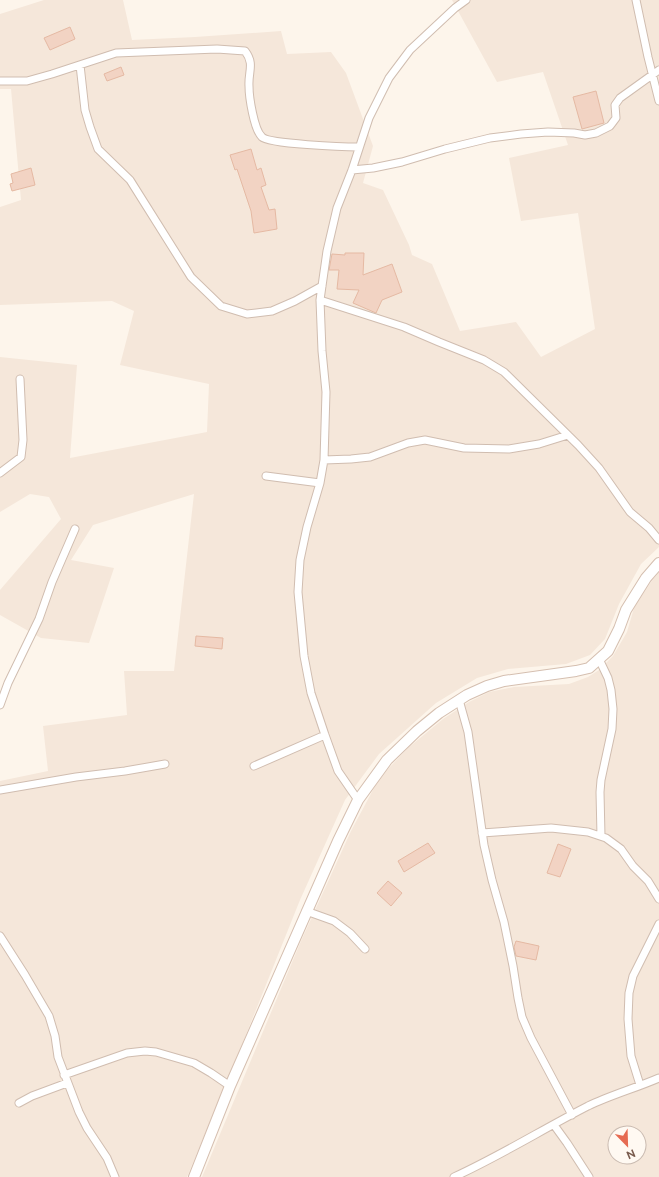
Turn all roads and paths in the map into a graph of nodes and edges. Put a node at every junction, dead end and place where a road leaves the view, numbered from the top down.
1 (466, 0) edge
2 (636, 0) edge
3 (80, 65) junction
4 (659, 70) edge
5 (653, 75) junction
6 (0, 81) edge
7 (659, 101) edge
8 (359, 147) junction
9 (352, 170) junction
10 (322, 286) junction
11 (320, 300) junction
12 (20, 379) dead end
13 (568, 435) junction
14 (324, 460) junction
15 (0, 473) edge
16 (266, 476) dead end
17 (320, 483) junction
18 (75, 529) dead end
19 (659, 540) edge
20 (659, 563) edge
21 (600, 659) junction
22 (459, 700) junction
23 (0, 705) edge
24 (324, 735) junction
25 (166, 764) dead end
26 (254, 766) dead end
27 (0, 790) edge
28 (358, 800) junction
29 (482, 832) junction
30 (601, 836) junction
31 (659, 899) edge
32 (306, 911) junction
33 (659, 924) edge
34 (0, 936) edge
35 (365, 949) dead end
36 (659, 1078) edge
37 (65, 1079) junction
38 (640, 1085) junction
39 (230, 1086) junction
40 (18, 1103) dead end
41 (572, 1115) junction
42 (554, 1125) junction
43 (115, 1177) edge
44 (194, 1177) edge
45 (454, 1177) edge
46 (589, 1177) edge

1 - 8 street
2 - 5 street
3 - 6 street
3 - 8 street
3 - 10 street
4 - 5 street
5 - 7 street
5 - 9 street
8 - 9 street
9 - 10 street
10 - 11 street
11 - 13 street
11 - 14 street
12 - 15 street
13 - 14 street
13 - 19 street
14 - 17 street
16 - 17 street
17 - 24 street
18 - 23 street
20 - 21 main road
21 - 22 main road
21 - 30 street
22 - 28 main road
22 - 29 street
24 - 26 street
24 - 28 street
25 - 27 street
28 - 32 main road
29 - 30 street
29 - 41 street
30 - 31 street
32 - 35 street
32 - 39 main road
33 - 38 street
34 - 37 street
36 - 38 street
37 - 39 street
37 - 40 street
37 - 43 street
38 - 41 street
39 - 44 main road
41 - 42 street
42 - 45 street
42 - 46 street

